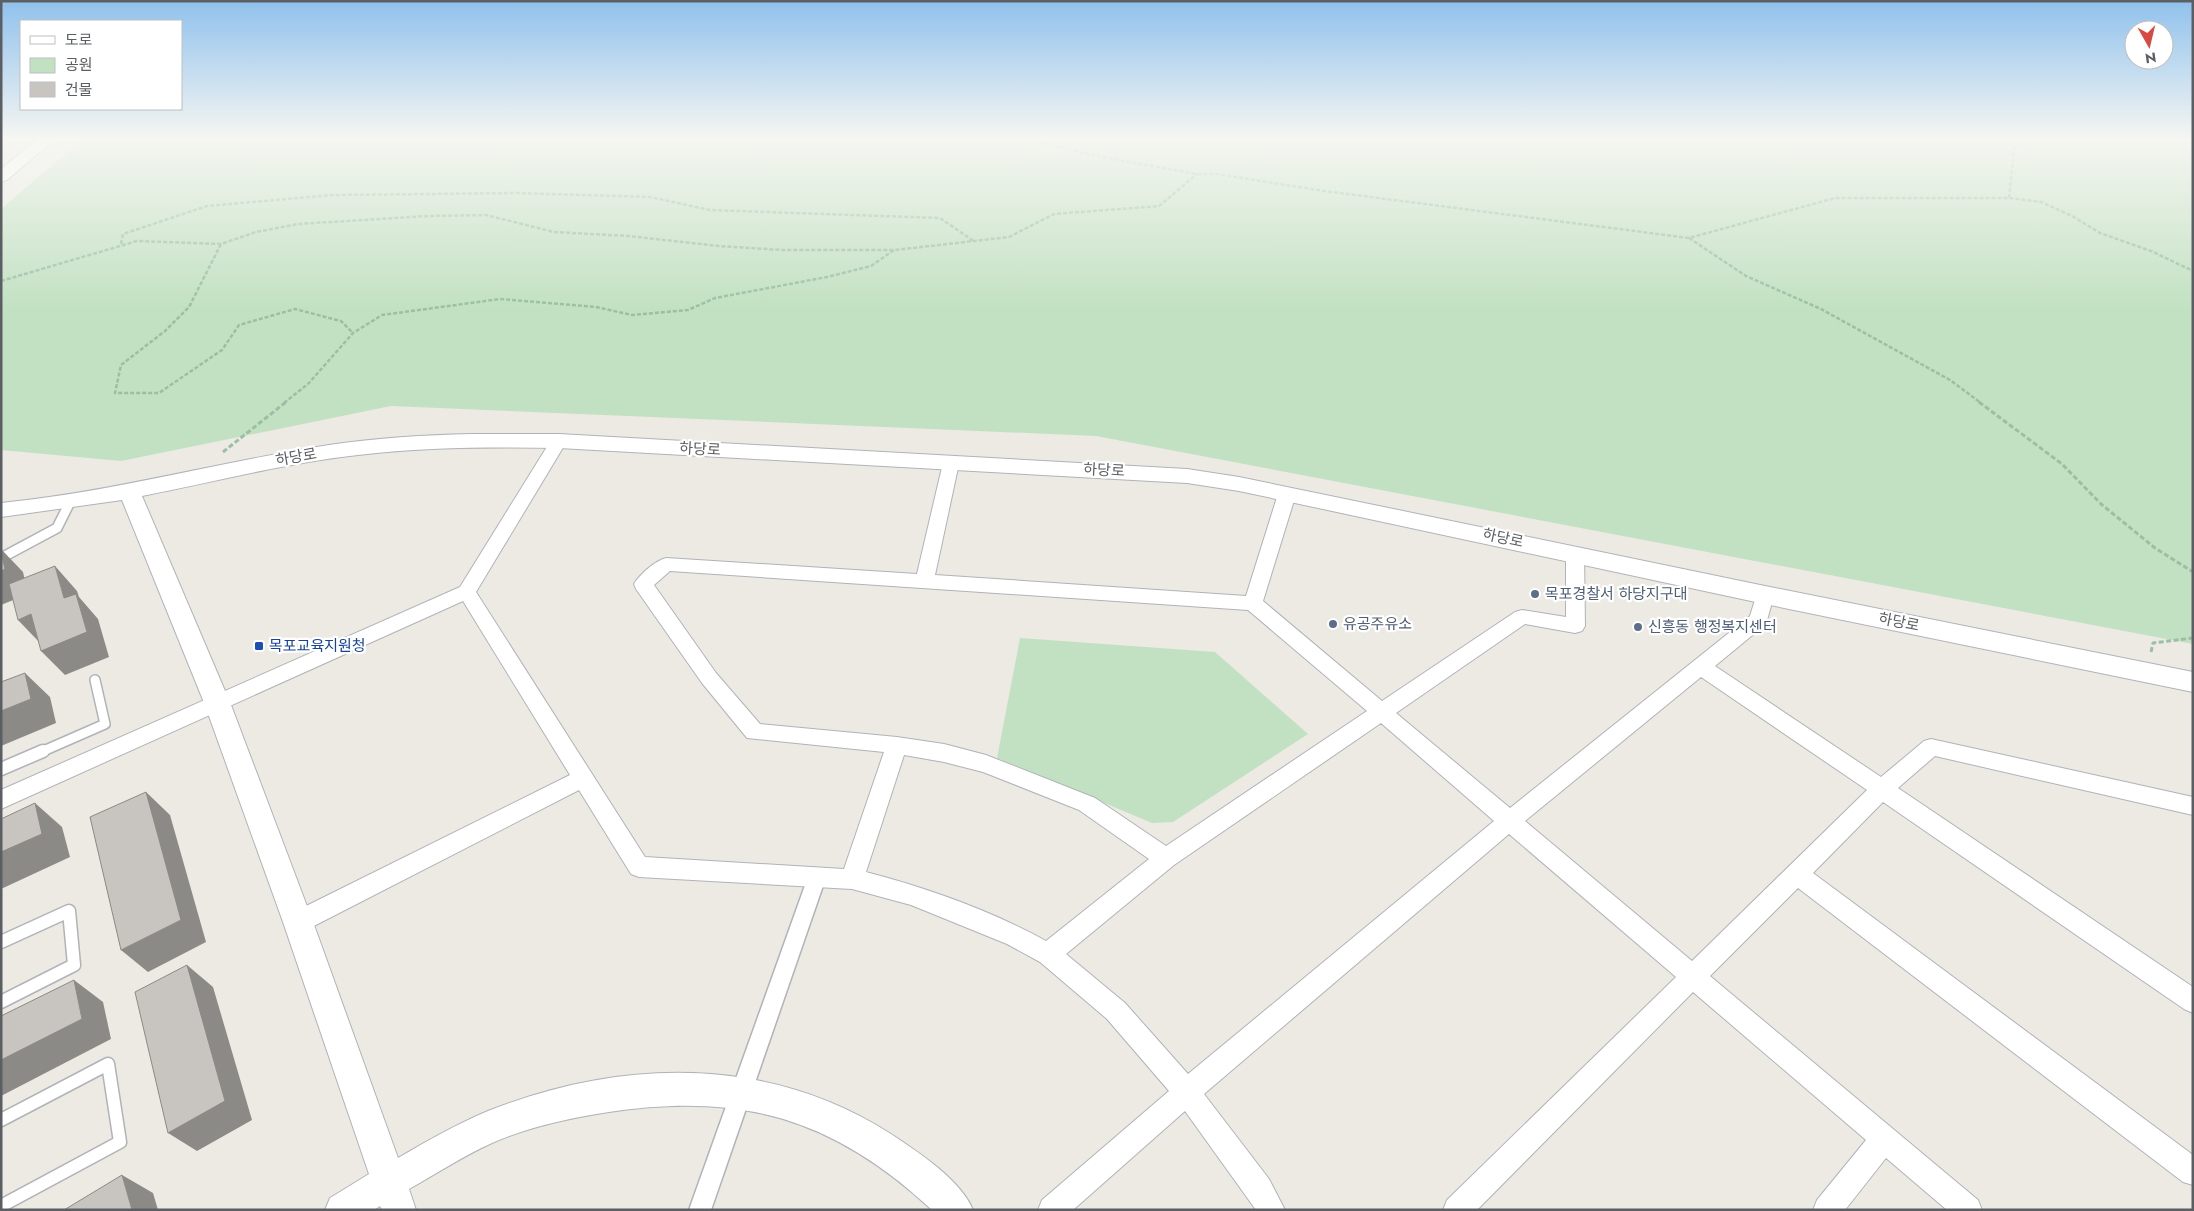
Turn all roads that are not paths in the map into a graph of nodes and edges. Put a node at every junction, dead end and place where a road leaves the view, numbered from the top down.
1 (559, 441) junction
2 (950, 463) junction
3 (129, 492) junction
4 (1287, 494) junction
5 (70, 502) junction
6 (1, 510) edge
7 (1575, 553) junction
8 (1, 558) edge
9 (924, 582) junction
10 (466, 592) junction
11 (1765, 595) junction
12 (1253, 603) junction
13 (1702, 667) junction
14 (96, 680) dead end
15 (2193, 682) edge
16 (218, 705) junction
17 (1380, 712) junction
18 (897, 745) junction
19 (1, 769) edge
20 (583, 778) junction
21 (1882, 789) junction
22 (1, 800) edge
23 (2193, 806) edge
24 (1509, 821) junction
25 (1166, 858) junction
26 (1797, 874) junction
27 (817, 877) junction
28 (852, 879) junction
29 (298, 922) junction
30 (1, 942) edge
31 (1048, 954) junction
32 (1693, 976) junction
33 (2193, 1001) edge
34 (1, 1002) edge
35 (1187, 1092) junction
36 (741, 1093) junction
37 (1, 1120) edge
38 (1884, 1139) junction
39 (2193, 1172) edge
40 (394, 1195) edge
41 (1, 1206) edge
42 (342, 1210) edge
43 (700, 1210) edge
44 (956, 1210) edge
45 (1052, 1210) edge
46 (1271, 1210) edge
47 (1457, 1210) edge
48 (1828, 1210) edge
49 (1968, 1210) edge

1 - 2 street, 하당로
1 - 3 street, 하당로
1 - 10 street
2 - 4 street, 하당로
2 - 9 street
3 - 5 street, 하당로
3 - 16 street
4 - 7 street, 하당로
4 - 12 street
5 - 6 street, 하당로
5 - 8 lane
7 - 11 street, 하당로
7 - 17 street
9 - 12 street
9 - 18 street
10 - 16 street
10 - 20 street
11 - 13 street
11 - 15 street, 하당로
12 - 17 street
13 - 21 street
13 - 24 street
14 - 19 lane
16 - 22 street
16 - 29 street
17 - 24 street
17 - 25 street
18 - 25 street
18 - 28 street
20 - 27 street
20 - 29 street
21 - 23 street
21 - 26 street
21 - 33 street
24 - 32 street
24 - 35 street
25 - 31 street
26 - 32 street
26 - 39 street
27 - 28 street
27 - 36 street
28 - 31 street
29 - 40 street
30 - 34 lane
31 - 35 street
32 - 38 street
32 - 47 street
35 - 45 street
35 - 46 street
36 - 40 street
36 - 43 street
36 - 44 street
37 - 41 lane
38 - 48 street
38 - 49 street
40 - 42 street

